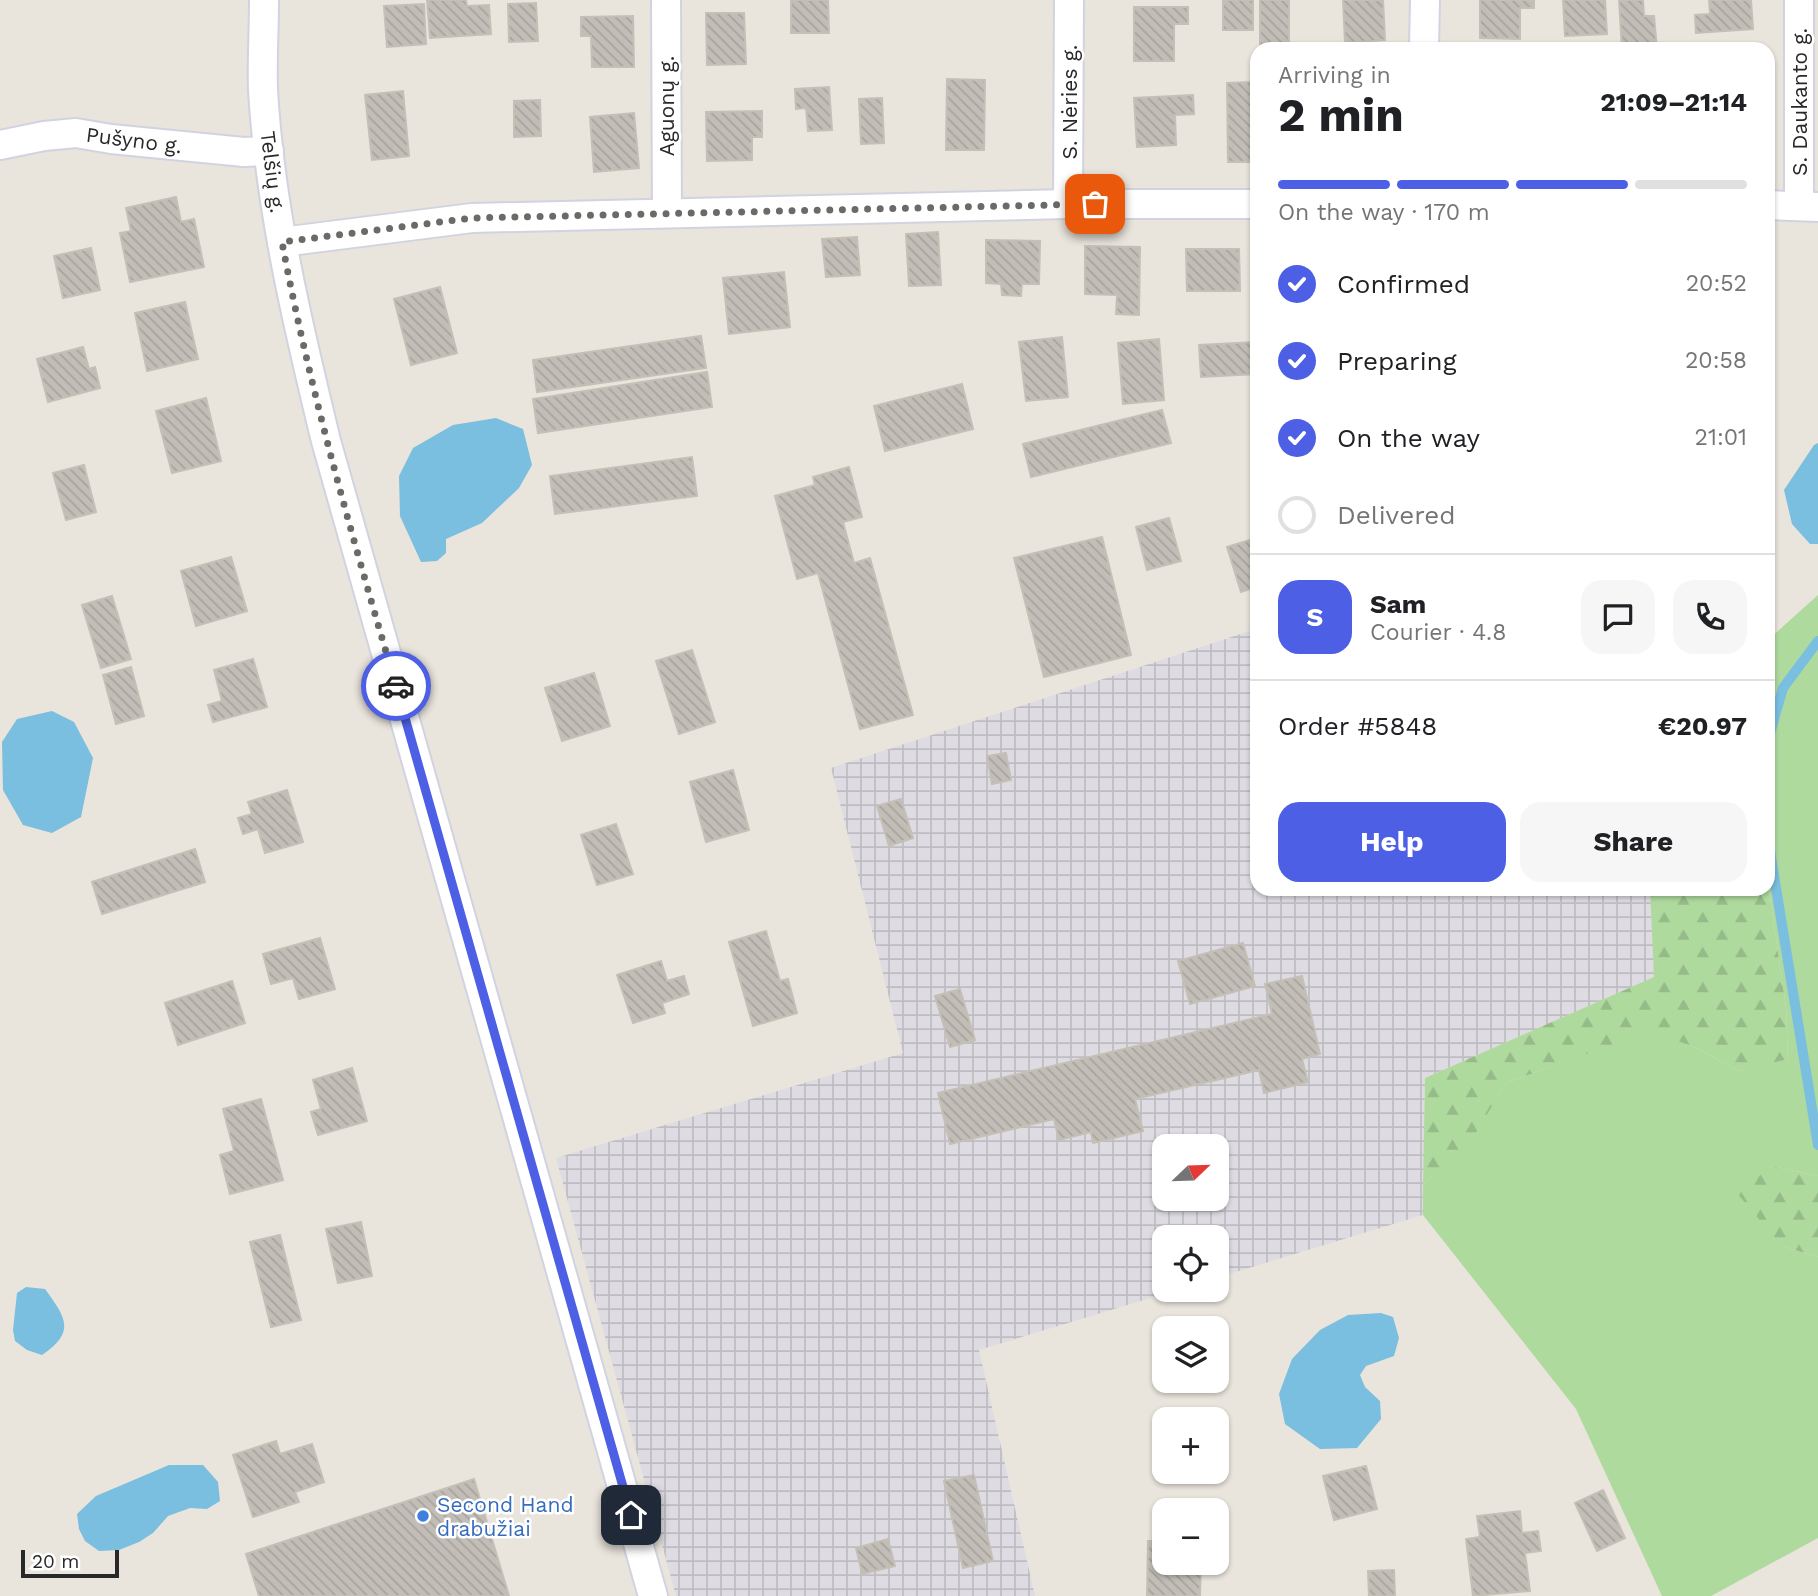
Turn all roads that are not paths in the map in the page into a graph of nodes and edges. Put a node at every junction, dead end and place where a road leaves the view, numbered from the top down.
1 (264, 0) edge
2 (666, 0) edge
3 (1069, 0) edge
4 (1425, 0) edge
5 (1799, 0) edge
6 (1424, 42) edge
7 (0, 145) edge
8 (269, 151) junction
9 (1068, 204) junction
10 (1250, 204) edge
11 (1775, 205) edge
12 (1809, 206) edge
13 (667, 213) junction
14 (282, 242) junction
15 (653, 1596) edge

1 - 8 street, Telšių g.
2 - 13 street, Aguonų g.
3 - 9 street, S. Nėries g.
4 - 6 street
5 - 12 street, S. Daukanto g.
7 - 8 street, Pušyno g.
8 - 14 street, Telšių g.
9 - 10 street
9 - 13 street
11 - 12 street
13 - 14 street
14 - 15 street, Telšių g.

